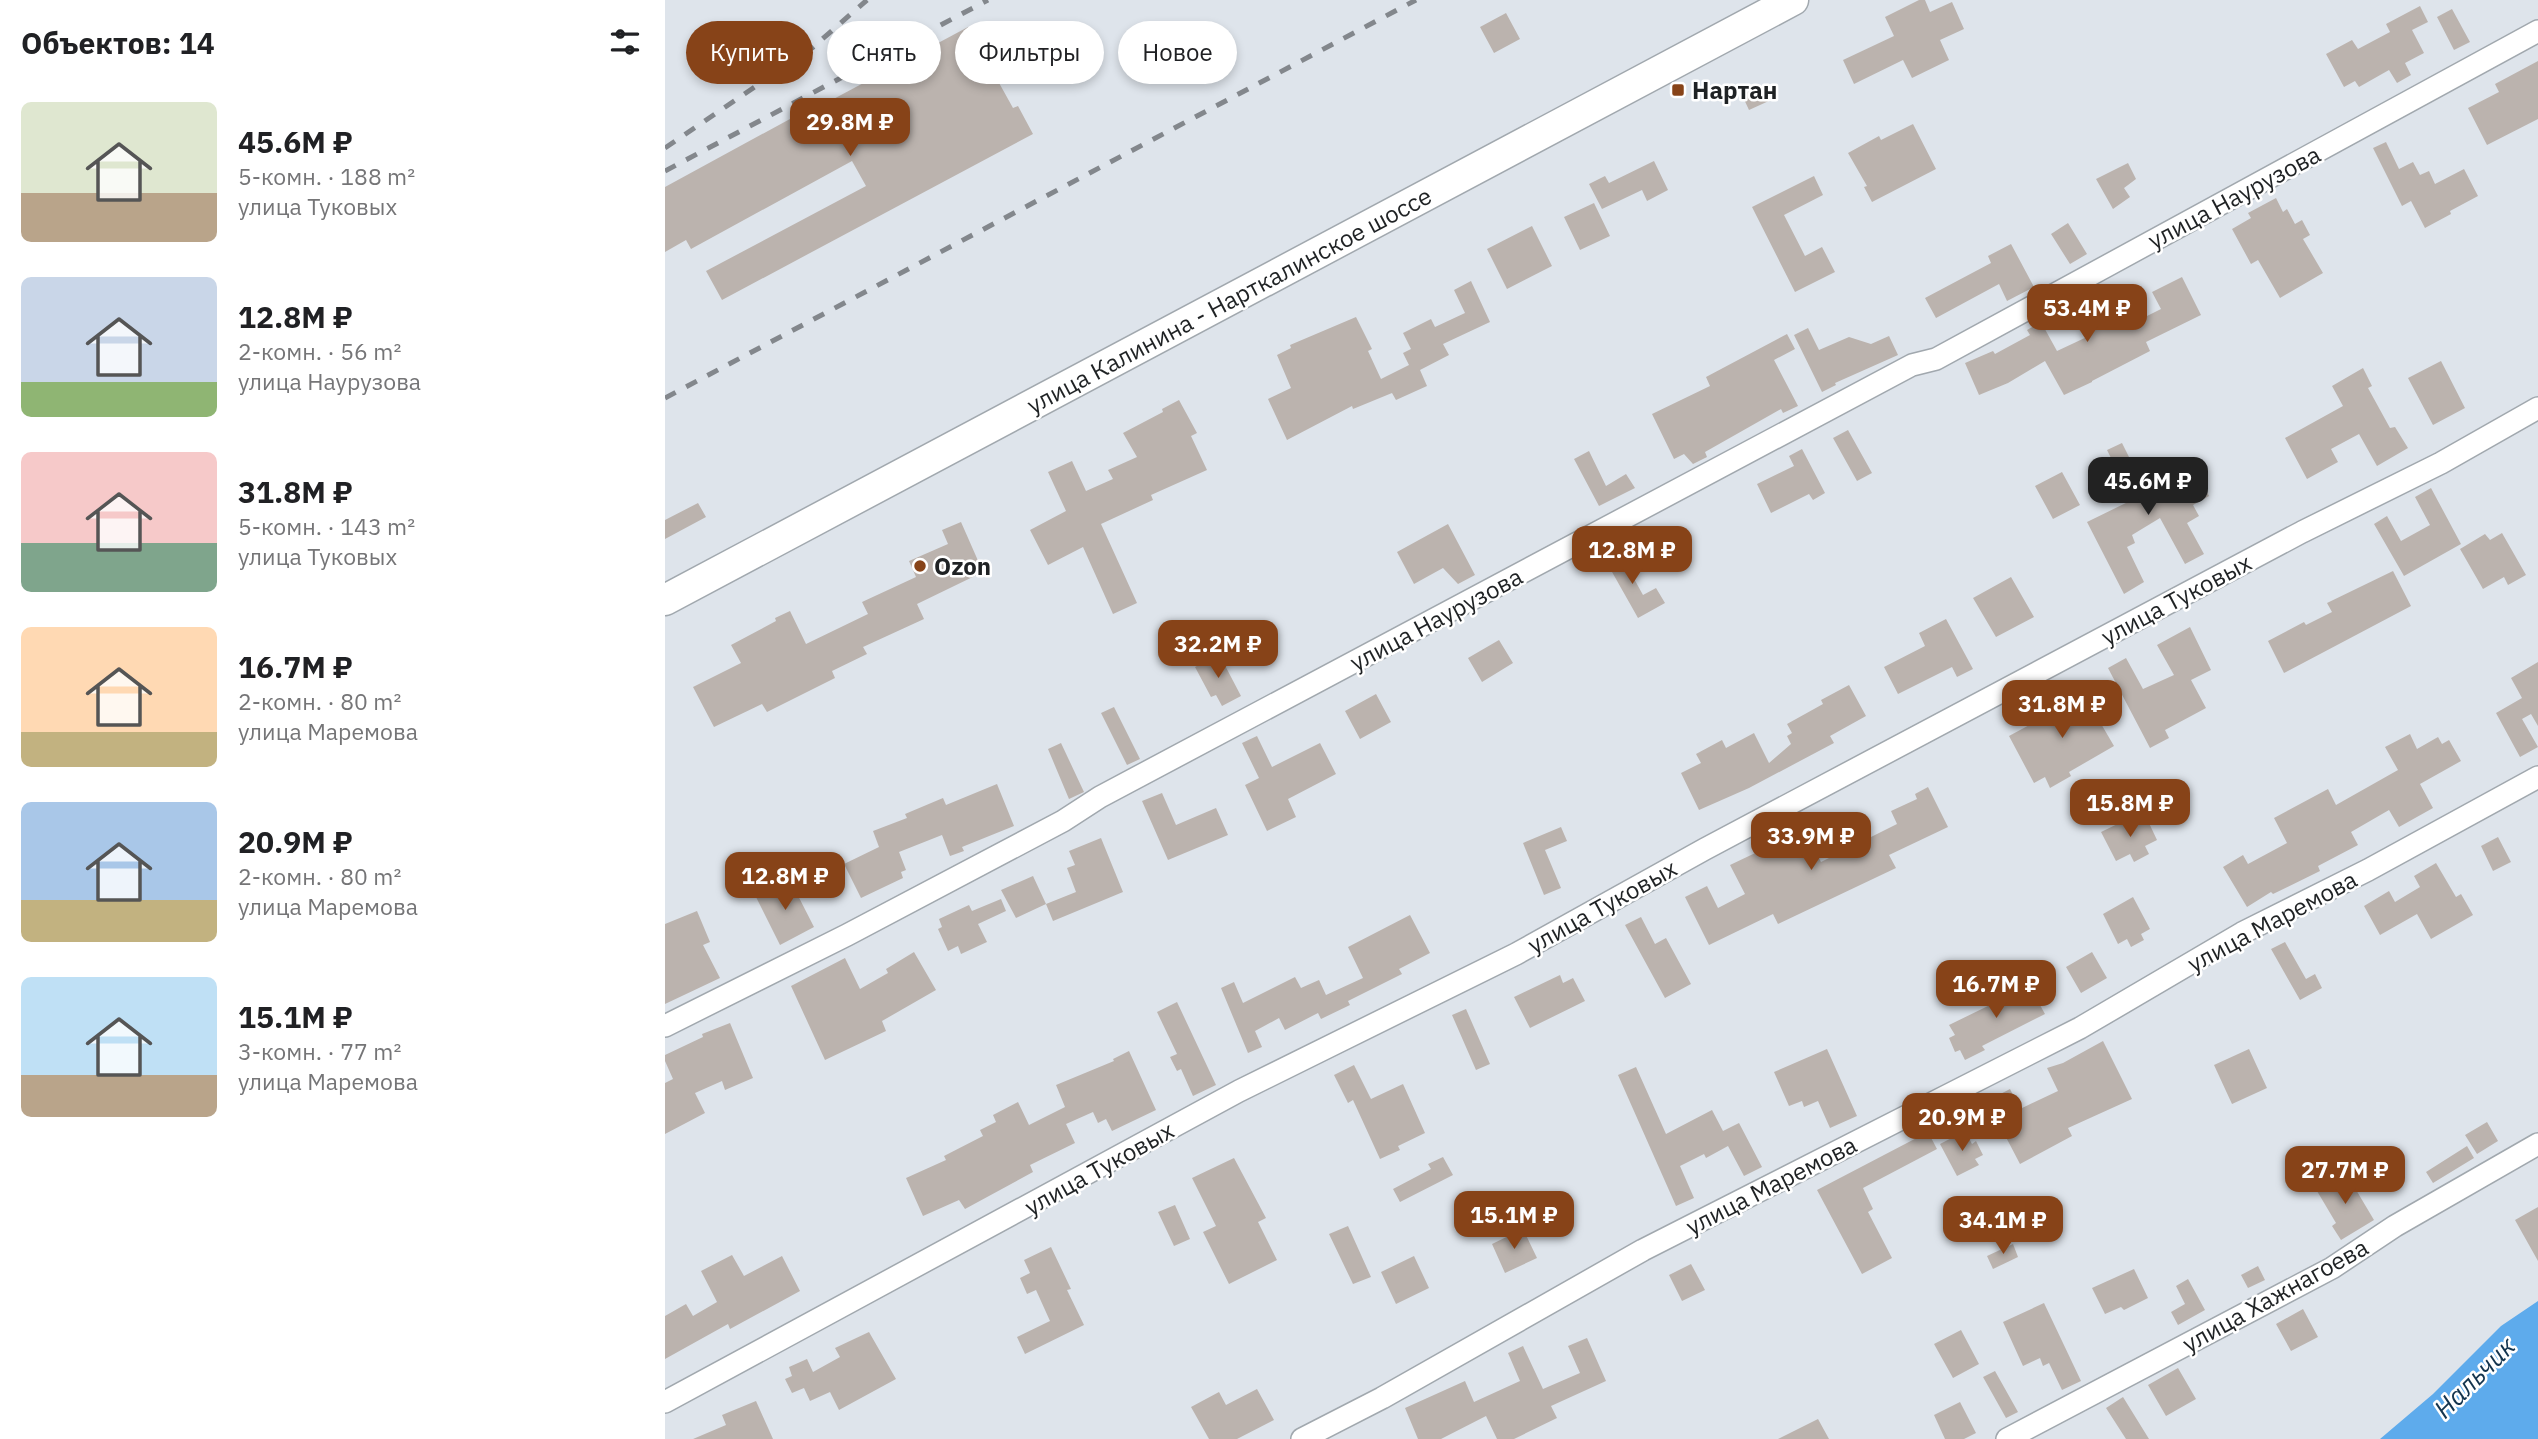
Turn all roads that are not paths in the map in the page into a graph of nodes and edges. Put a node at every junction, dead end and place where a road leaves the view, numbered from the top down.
1 (1793, 0) edge
2 (2538, 31) edge
3 (2538, 408) edge
4 (665, 600) edge
5 (2538, 777) edge
6 (665, 1026) edge
7 (2538, 1144) edge
8 (665, 1402) edge
9 (1302, 1439) edge
10 (2007, 1439) edge

1 - 4 main road, улица Калинина - Нарткалинское шоссе
2 - 6 street, улица Наурузова
3 - 8 street, улица Туковых
5 - 9 street, улица Маремова
7 - 10 street, улица Хажнагоева

